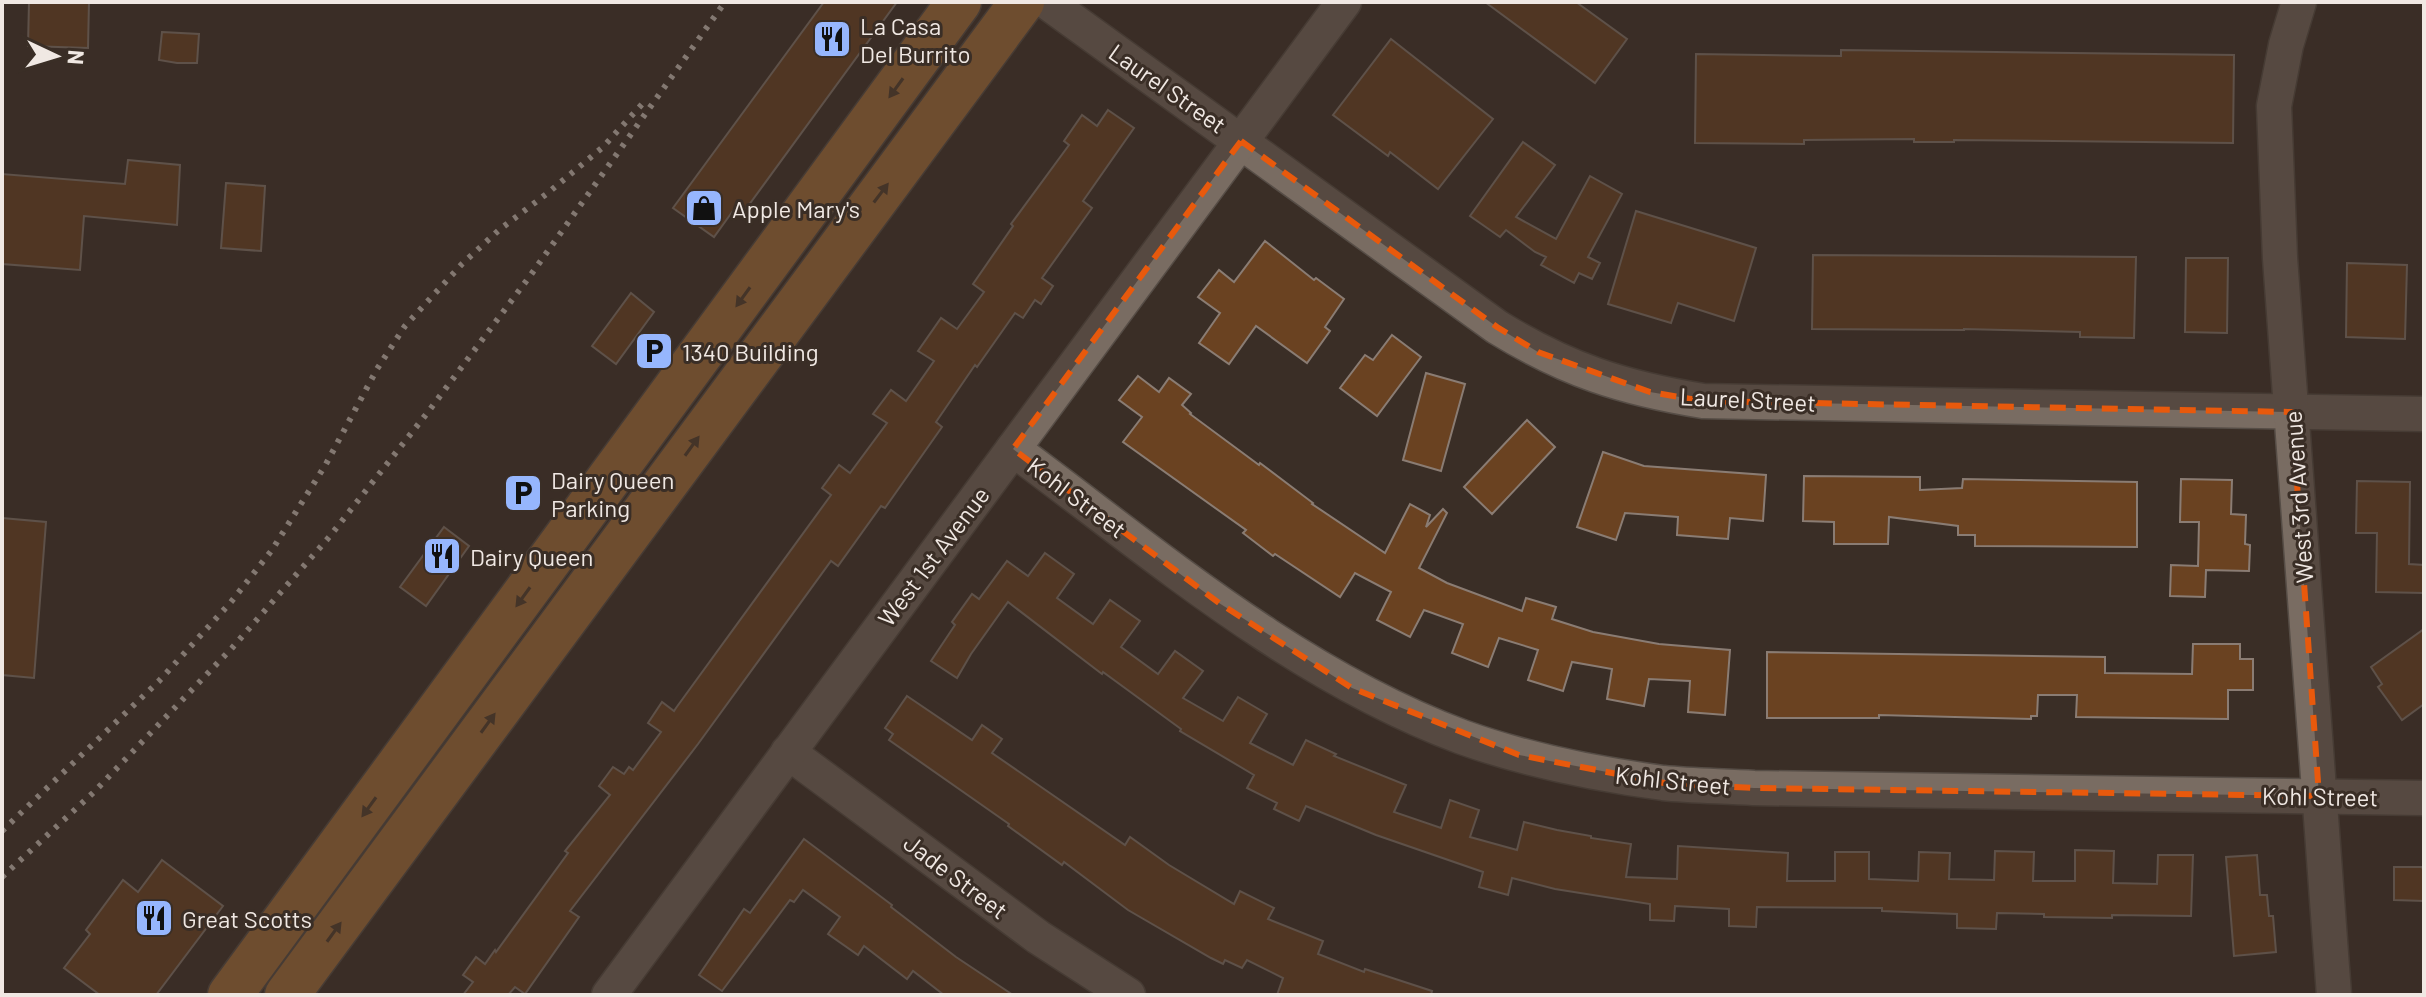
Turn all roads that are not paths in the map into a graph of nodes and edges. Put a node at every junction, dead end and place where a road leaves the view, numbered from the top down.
1 (959, 2) edge
2 (1022, 2) edge
3 (1047, 2) edge
4 (1344, 2) edge
5 (2299, 2) edge
6 (1241, 141) junction
7 (2292, 412) junction
8 (2424, 414) edge
9 (1013, 449) junction
10 (788, 752) junction
11 (2319, 796) junction
12 (2424, 798) edge
13 (230, 995) edge
14 (287, 995) edge
15 (609, 995) edge
16 (1128, 995) edge
17 (2334, 995) edge

1 -> 13 main road
14 -> 2 main road
3 - 6 street, Laurel Street
4 - 6 street, West 1st Avenue
5 - 7 street, West 3rd Avenue
6 - 7 street, Laurel Street
6 - 9 street, West 1st Avenue
7 - 8 street, Laurel Street
7 - 11 street, West 3rd Avenue
9 - 10 street, West 1st Avenue
9 - 11 street, Kohl Street
10 - 15 street, West 1st Avenue
10 - 16 street, Jade Street
11 - 12 street, Kohl Street
11 - 17 street, West 3rd Avenue

